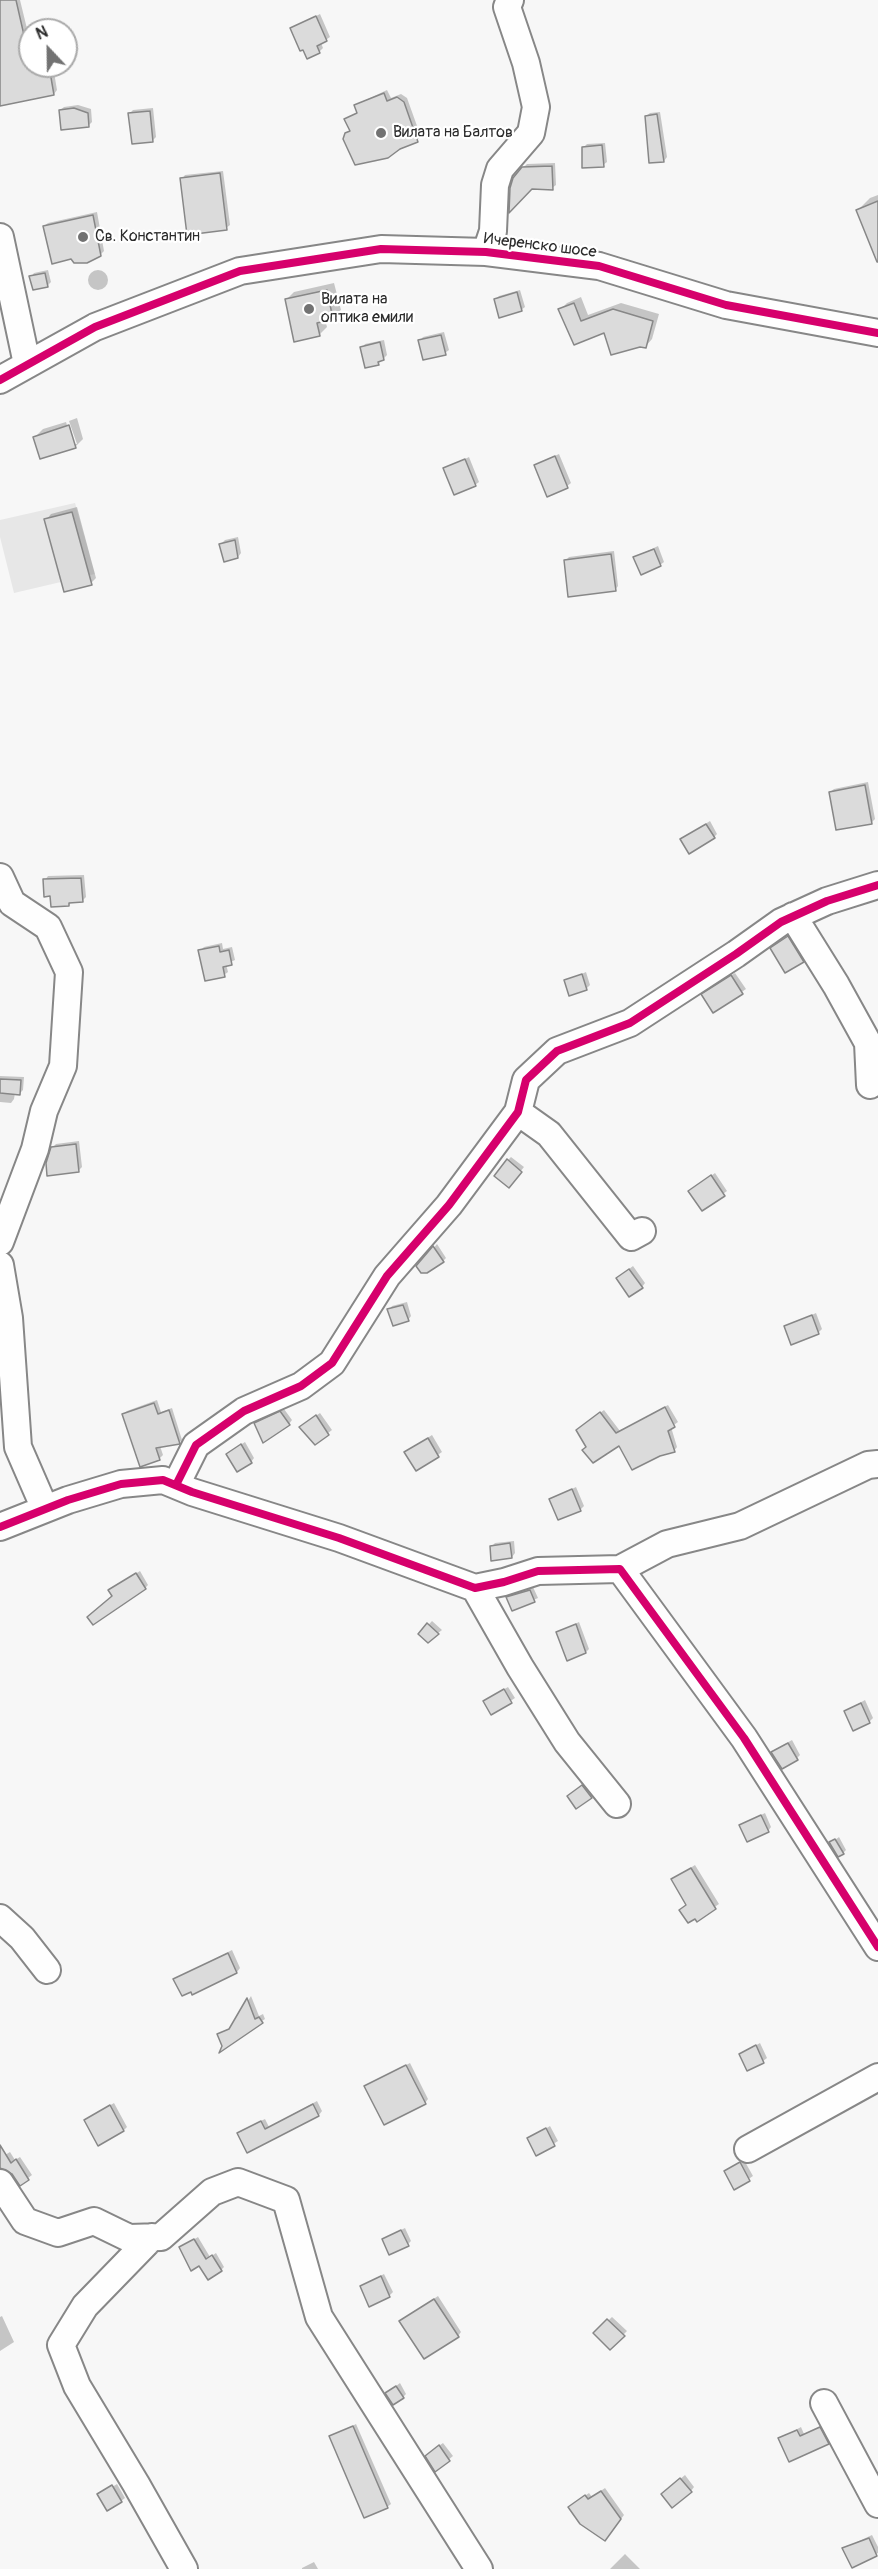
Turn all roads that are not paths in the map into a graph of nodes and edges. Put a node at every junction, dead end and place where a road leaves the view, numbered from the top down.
1 (510, 0) edge
2 (0, 237) edge
3 (486, 252) junction
4 (878, 333) edge
5 (27, 364) junction
6 (0, 380) edge
7 (0, 876) edge
8 (878, 885) edge
9 (793, 916) junction
10 (870, 1085) dead end
11 (518, 1112) junction
12 (642, 1231) dead end
13 (0, 1242) edge
14 (0, 1265) edge
15 (878, 1464) edge
16 (176, 1485) junction
17 (45, 1509) junction
18 (0, 1527) edge
19 (621, 1569) junction
20 (475, 1588) junction
21 (617, 1804) dead end
22 (0, 1918) edge
23 (878, 1947) edge
24 (47, 1970) dead end
25 (878, 2078) edge
26 (748, 2149) dead end
27 (0, 2183) edge
28 (152, 2237) junction
29 (824, 2403) dead end
30 (878, 2504) edge
31 (184, 2569) edge
32 (479, 2569) edge

1 - 3 street
2 - 5 street
3 - 4 street, Ичеренско шосе
3 - 5 street, Ичеренско шосе
5 - 6 street, Ичеренско шосе
7 - 13 street
8 - 9 street
9 - 10 street
9 - 11 street
11 - 12 street
11 - 16 street
14 - 17 street
15 - 19 street
16 - 17 street
16 - 20 street
17 - 18 street
19 - 20 street
19 - 23 street
20 - 21 street
22 - 24 street
25 - 26 street
27 - 28 street
28 - 31 street
28 - 32 street
29 - 30 street

